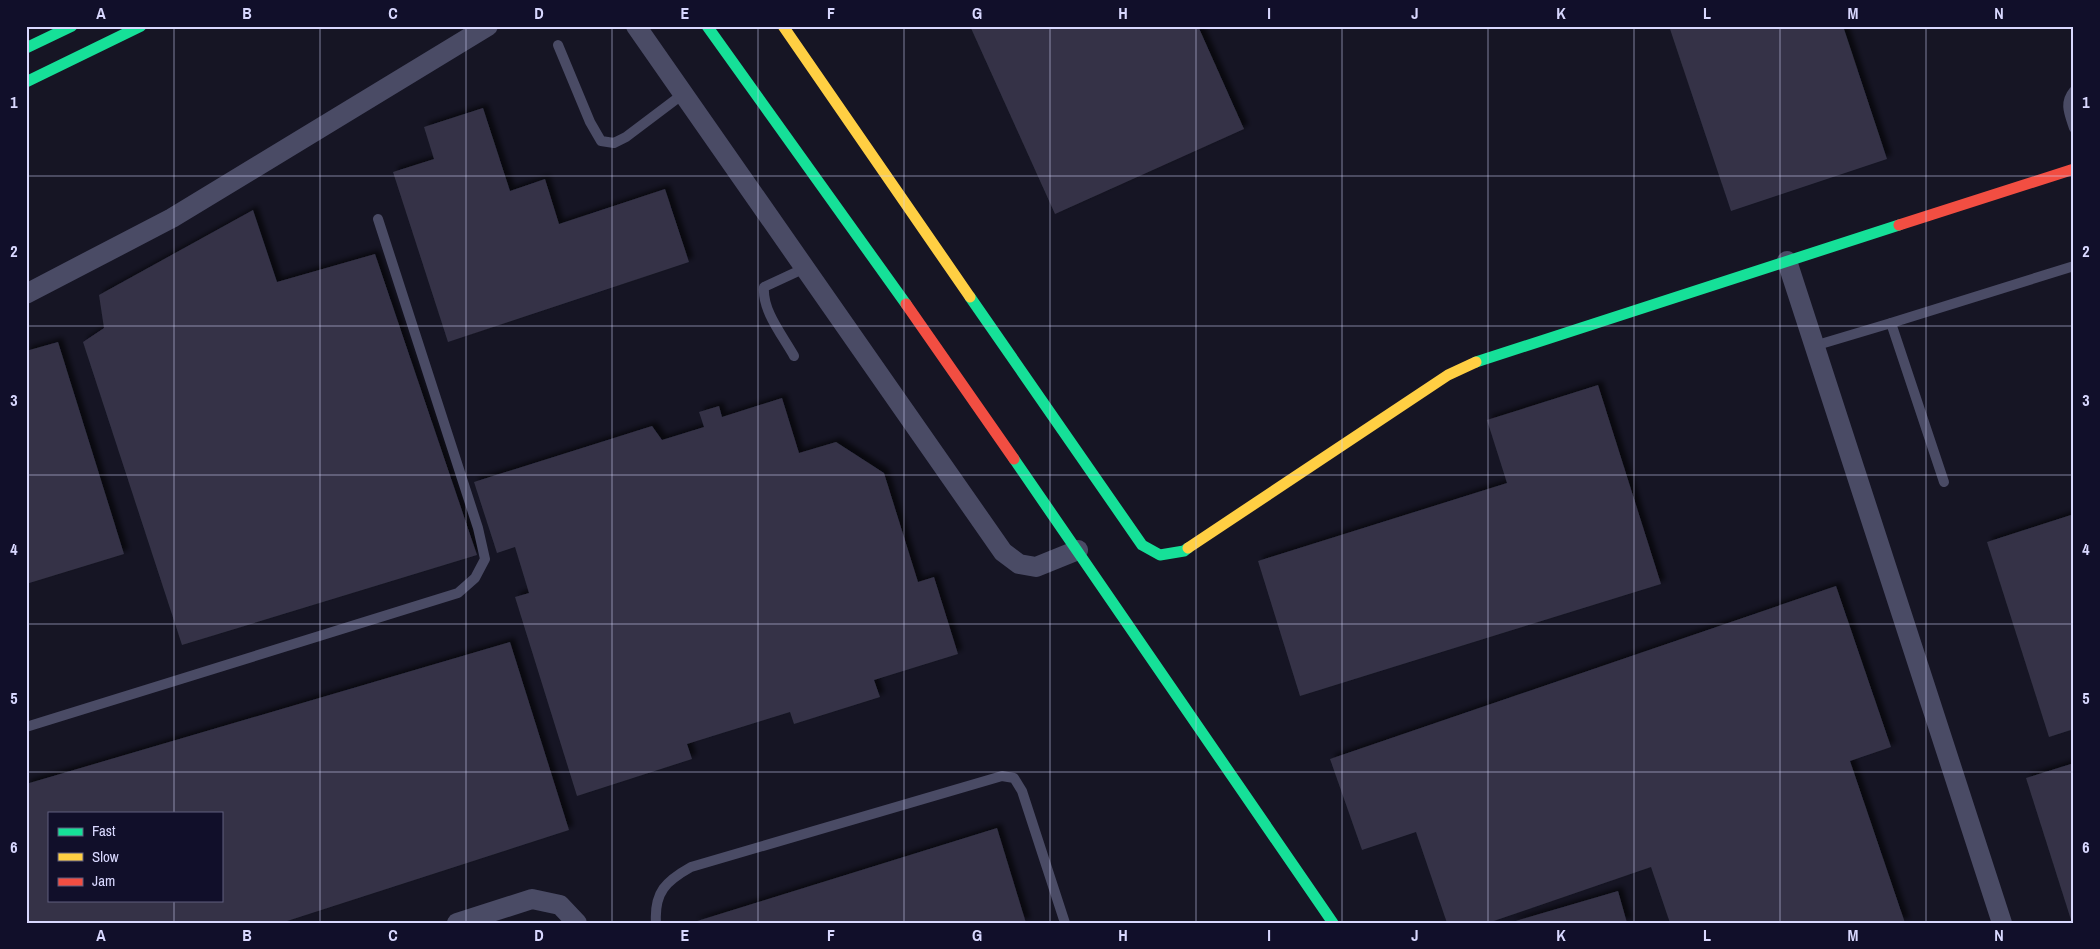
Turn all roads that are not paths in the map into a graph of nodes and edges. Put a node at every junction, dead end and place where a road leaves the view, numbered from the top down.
1 (72, 26) edge
2 (141, 26) edge
3 (488, 26) edge
4 (636, 26) edge
5 (707, 26) edge
6 (783, 26) edge
7 (558, 45) dead end
8 (26, 48) edge
9 (26, 82) edge
10 (2074, 91) edge
11 (683, 94) junction
12 (2074, 128) edge
13 (2074, 169) edge
14 (378, 219) dead end
15 (1787, 261) junction
16 (2074, 266) edge
17 (805, 268) junction
18 (26, 294) edge
19 (1891, 323) junction
20 (1814, 346) junction
21 (794, 356) dead end
22 (1944, 482) dead end
23 (1078, 550) junction
24 (26, 727) edge
25 (457, 923) edge
26 (577, 923) edge
27 (656, 923) edge
28 (1065, 923) edge
29 (1333, 923) edge
30 (2002, 923) edge

1 - 8 main road
2 - 9 main road
3 - 18 street
4 - 11 street
5 - 23 main road
6 - 15 main road
7 - 11 lane
10 - 12 lane
11 - 17 street
13 - 15 main road
14 - 24 lane
15 - 20 street
16 - 19 lane
17 - 21 lane
17 - 23 street
19 - 20 lane
19 - 22 lane
20 - 30 street
23 - 29 main road
25 - 26 street
27 - 28 lane

